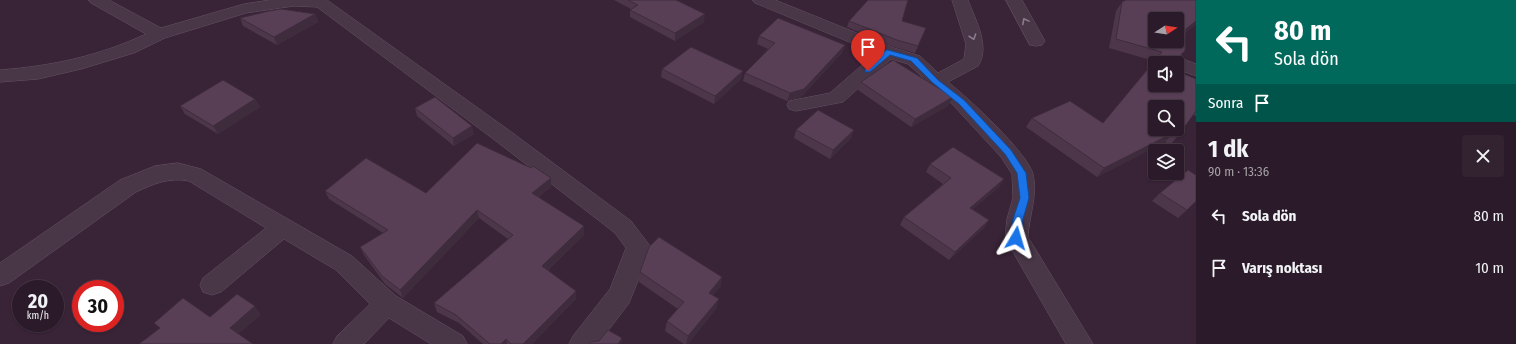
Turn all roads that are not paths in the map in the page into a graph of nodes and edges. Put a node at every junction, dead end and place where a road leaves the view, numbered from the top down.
1 (97, 0) edge
2 (761, 0) edge
3 (960, 0) edge
4 (1014, 0) edge
5 (325, 2) edge
6 (159, 34) junction
7 (1036, 41) dead end
8 (888, 52) junction
9 (0, 76) edge
10 (936, 81) junction
11 (796, 105) dead end
12 (284, 226) junction
13 (0, 276) edge
14 (212, 285) dead end
15 (387, 304) junction
16 (346, 344) edge
17 (454, 344) edge
18 (582, 344) edge
19 (1080, 344) edge

1 - 6 street
2 - 8 street
3 -> 10 street
7 -> 4 street
5 - 6 street
5 - 18 street
6 - 9 street
8 - 10 street
8 - 11 street
10 - 19 street
12 - 13 street
12 - 14 street
12 - 15 street
15 - 16 street
15 - 17 street

